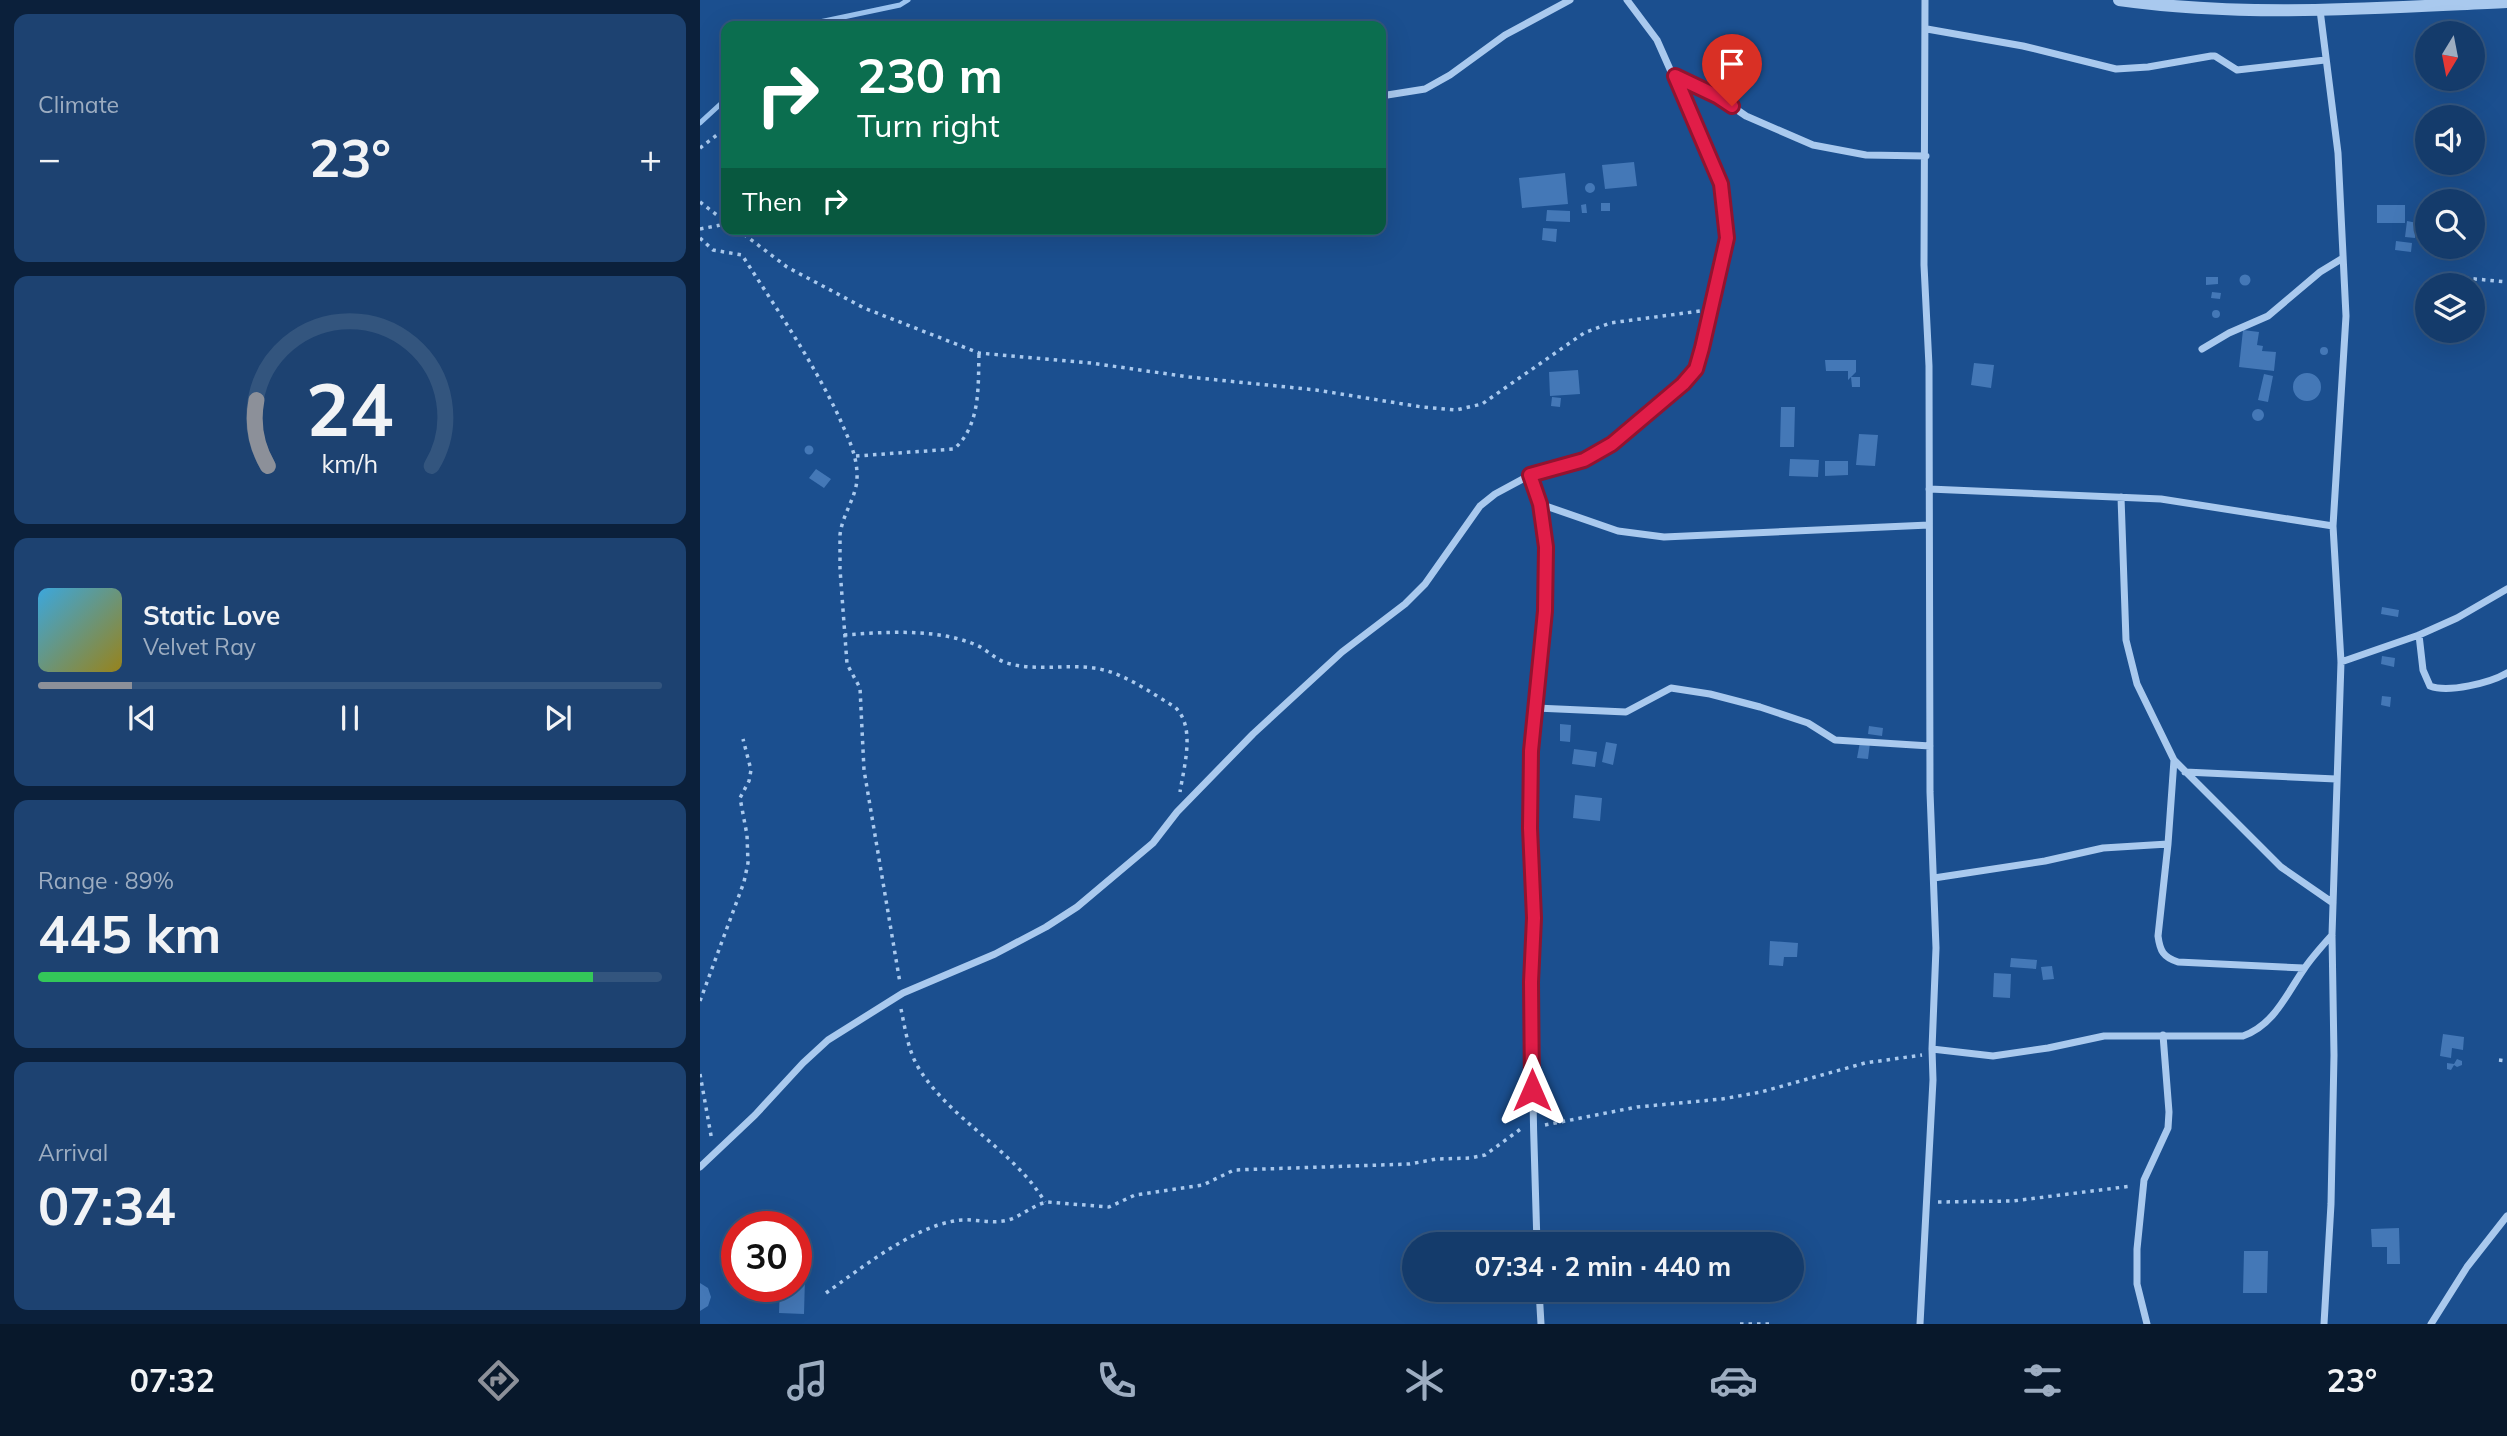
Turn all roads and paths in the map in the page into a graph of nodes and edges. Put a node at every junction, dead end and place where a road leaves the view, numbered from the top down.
1 (1570, 0) edge
2 (1627, 0) edge
3 (1925, 0) edge
4 (2119, 0) edge
5 (2507, 2) edge
6 (2320, 10) junction
7 (1927, 29) junction
8 (2325, 60) junction
9 (1675, 76) junction
10 (1386, 95) edge
11 (721, 132) edge
12 (700, 148) edge
13 (1926, 156) junction
14 (700, 202) edge
15 (721, 219) edge
16 (721, 224) edge
17 (700, 229) edge
18 (745, 235) edge
19 (700, 238) edge
20 (2343, 258) junction
21 (2485, 280) edge
22 (2507, 282) edge
23 (1711, 309) junction
24 (2202, 349) dead end
25 (979, 354) junction
26 (855, 456) junction
27 (1530, 475) junction
28 (1929, 489) junction
29 (2120, 497) junction
30 (1540, 504) junction
31 (1929, 525) junction
32 (2333, 526) junction
33 (2507, 589) edge
34 (845, 635) junction
35 (2418, 635) junction
36 (2341, 662) junction
37 (2507, 673) edge
38 (1535, 708) junction
39 (744, 739) dead end
40 (1930, 746) junction
41 (2174, 760) junction
42 (2185, 772) junction
43 (2336, 779) junction
44 (1177, 812) junction
45 (2168, 844) junction
46 (1934, 878) junction
47 (2333, 903) junction
48 (2332, 935) junction
49 (2304, 968) junction
50 (900, 995) junction
51 (700, 1001) edge
52 (2164, 1035) junction
53 (1932, 1051) junction
54 (2499, 1060) dead end
55 (2507, 1061) edge
56 (700, 1074) edge
57 (1533, 1124) junction
58 (715, 1154) junction
59 (700, 1167) edge
60 (2143, 1183) junction
61 (1045, 1202) junction
62 (1926, 1203) junction
63 (2507, 1216) edge
64 (1537, 1232) edge
65 (826, 1293) dead end
66 (1540, 1302) edge
67 (1541, 1324) edge
68 (1740, 1324) edge
69 (1770, 1324) edge
70 (1920, 1324) edge
71 (2147, 1324) edge
72 (2324, 1324) edge
73 (2431, 1324) edge

1 - 10 street
2 - 9 street
3 - 7 street
4 - 6 street
5 - 6 street
6 - 8 street
7 - 8 street
7 - 13 street
8 - 20 street
9 - 13 street
9 - 23 street
11 - 12 path
13 - 28 street
14 - 15 path
16 - 17 path
18 - 25 path
19 - 26 path
20 - 24 street
20 - 32 street
21 - 22 path
23 - 25 path
23 - 27 street
25 - 26 path
26 - 34 path
27 - 30 street
27 - 44 street
28 - 29 street
28 - 31 street
29 - 32 street
29 - 41 street
30 - 31 street
30 - 38 street
31 - 40 street
32 - 36 street
33 - 35 street
34 - 44 path
34 - 50 path
35 - 36 street
35 - 37 street
36 - 43 street
38 - 40 street
38 - 57 street
39 - 51 path
40 - 46 street
41 - 42 street
41 - 45 street
42 - 43 street
42 - 47 street
43 - 47 street
44 - 50 street
45 - 46 street
45 - 49 street
46 - 53 street
47 - 48 street
48 - 49 street
48 - 72 street
49 - 52 street
50 - 58 street
50 - 61 path
52 - 53 street
52 - 60 street
53 - 57 path
53 - 62 street
54 - 55 path
56 - 58 path
57 - 61 path
57 - 64 street
58 - 59 street
60 - 62 path
60 - 71 street
61 - 65 path
62 - 70 street
63 - 73 street
66 - 67 street
68 - 69 path

